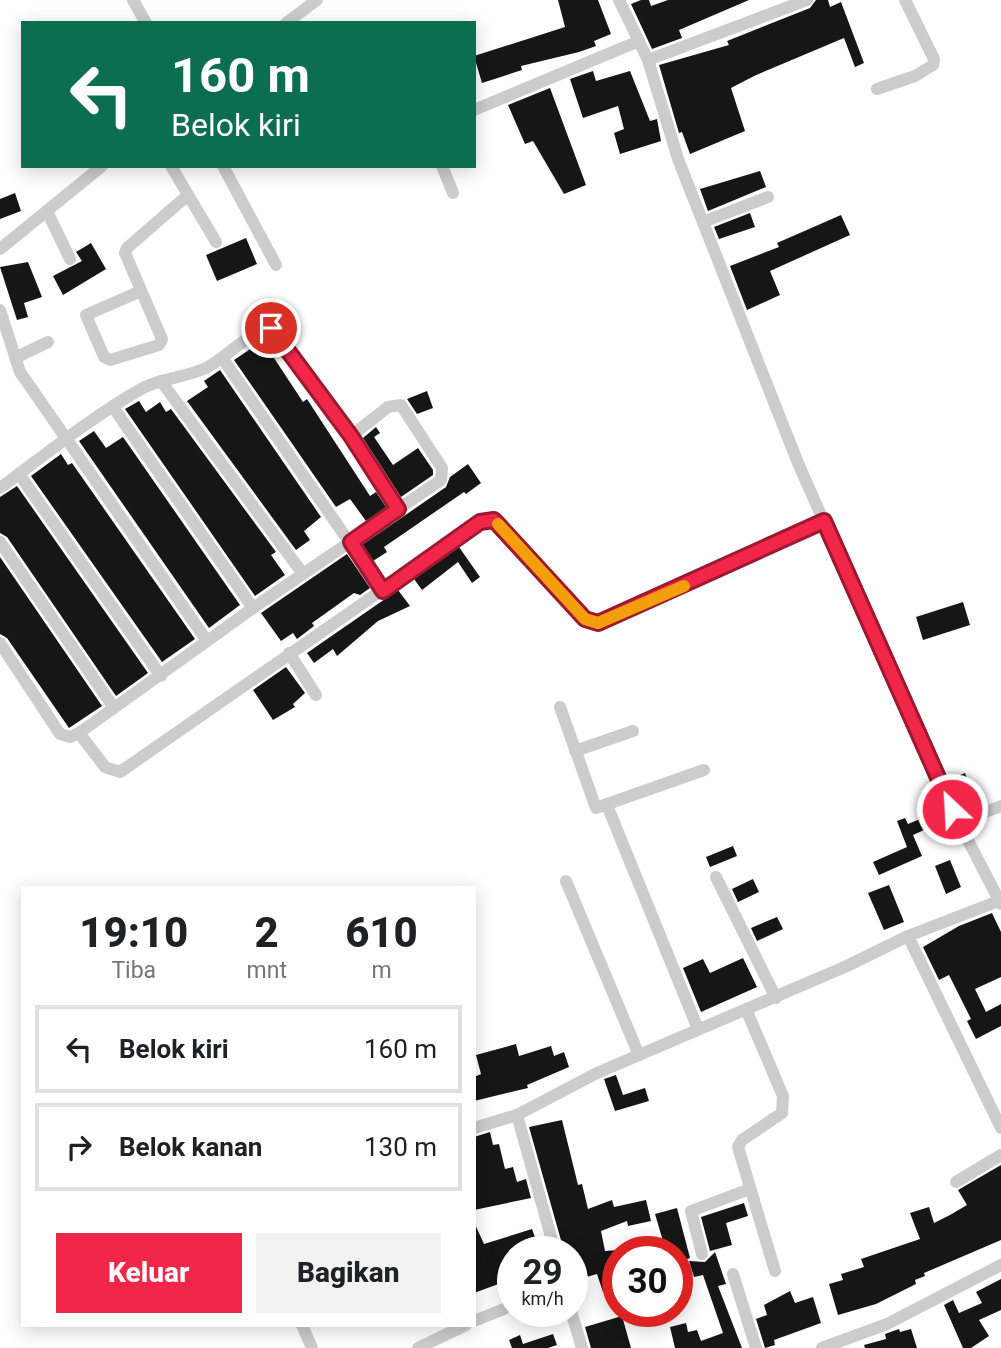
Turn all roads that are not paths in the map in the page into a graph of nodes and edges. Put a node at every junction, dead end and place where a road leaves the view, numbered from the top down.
1 (133, 0) edge
2 (317, 0) edge
3 (619, 0) edge
4 (807, 0) edge
5 (905, 0) edge
6 (145, 21) edge
7 (289, 21) edge
8 (639, 41) junction
9 (648, 60) junction
10 (877, 89) dead end
11 (476, 109) edge
12 (100, 168) edge
13 (172, 168) edge
14 (224, 168) edge
15 (443, 168) edge
16 (453, 193) dead end
17 (188, 195) junction
18 (768, 197) dead end
19 (47, 211) junction
20 (703, 222) junction
21 (216, 242) dead end
22 (0, 249) edge
23 (70, 259) dead end
24 (276, 265) dead end
25 (141, 291) junction
26 (0, 310) edge
27 (48, 342) dead end
28 (15, 358) junction
29 (223, 359) junction
30 (161, 381) junction
31 (113, 407) junction
32 (351, 436) junction
33 (66, 438) junction
34 (19, 474) junction
35 (0, 488) edge
36 (398, 509) junction
37 (824, 521) junction
38 (0, 542) edge
39 (351, 542) junction
40 (303, 573) junction
41 (383, 591) junction
42 (253, 608) junction
43 (207, 641) junction
44 (0, 643) edge
45 (289, 653) junction
46 (161, 676) junction
47 (316, 695) dead end
48 (560, 707) dead end
49 (114, 708) junction
50 (633, 731) dead end
51 (79, 733) junction
52 (575, 751) junction
53 (704, 770) dead end
54 (607, 805) junction
55 (1001, 806) edge
56 (959, 822) junction
57 (716, 877) dead end
58 (566, 881) dead end
59 (1000, 902) edge
60 (908, 936) junction
61 (776, 998) junction
62 (746, 1009) junction
63 (698, 1029) junction
64 (639, 1055) junction
65 (517, 1115) junction
66 (476, 1127) edge
67 (1001, 1128) edge
68 (1001, 1154) edge
69 (957, 1182) dead end
70 (750, 1189) junction
71 (551, 1236) edge
72 (702, 1254) dead end
73 (1001, 1265) edge
74 (775, 1270) dead end
75 (733, 1274) dead end
76 (497, 1313) edge
77 (476, 1320) edge
78 (303, 1327) edge
79 (463, 1327) edge
80 (576, 1327) edge
81 (437, 1344) edge
82 (312, 1348) edge
83 (418, 1348) edge
84 (582, 1348) edge
85 (756, 1348) edge
86 (822, 1348) edge

1 - 6 street
2 - 7 street
3 - 8 street
4 - 9 street
5 - 10 street
8 - 9 street
8 - 11 street
9 - 20 street
12 - 19 street
13 - 17 street
14 - 24 street
15 - 16 street
17 - 21 street
17 - 25 street
18 - 20 street
19 - 22 street
19 - 23 street
20 - 37 street
25 - 25 street
26 - 28 street
27 - 28 street
28 - 33 street
29 - 30 street
29 - 32 street
29 - 39 street
30 - 31 street
30 - 40 street
31 - 33 street
31 - 42 street
32 - 36 street
32 - 36 street
33 - 34 street
33 - 43 street
34 - 35 street
34 - 46 street
36 - 39 street
37 - 41 street
37 - 56 street
38 - 49 street
39 - 40 street
39 - 41 street
40 - 42 street
41 - 45 street
42 - 43 street
43 - 46 street
44 - 51 street
45 - 47 street
45 - 51 street
46 - 49 street
48 - 52 street
49 - 51 street
50 - 52 street
52 - 54 street
53 - 54 street
54 - 63 street
55 - 56 street
56 - 59 street
57 - 61 street
58 - 64 street
59 - 60 street
60 - 61 street
60 - 67 street
61 - 62 street
62 - 63 street
62 - 70 street
63 - 64 street
64 - 65 street
65 - 66 street
65 - 71 street
68 - 69 street
70 - 72 street
70 - 74 street
73 - 86 street
75 - 85 street
76 - 77 street
78 - 82 street
79 - 81 street
80 - 84 street
81 - 83 street

